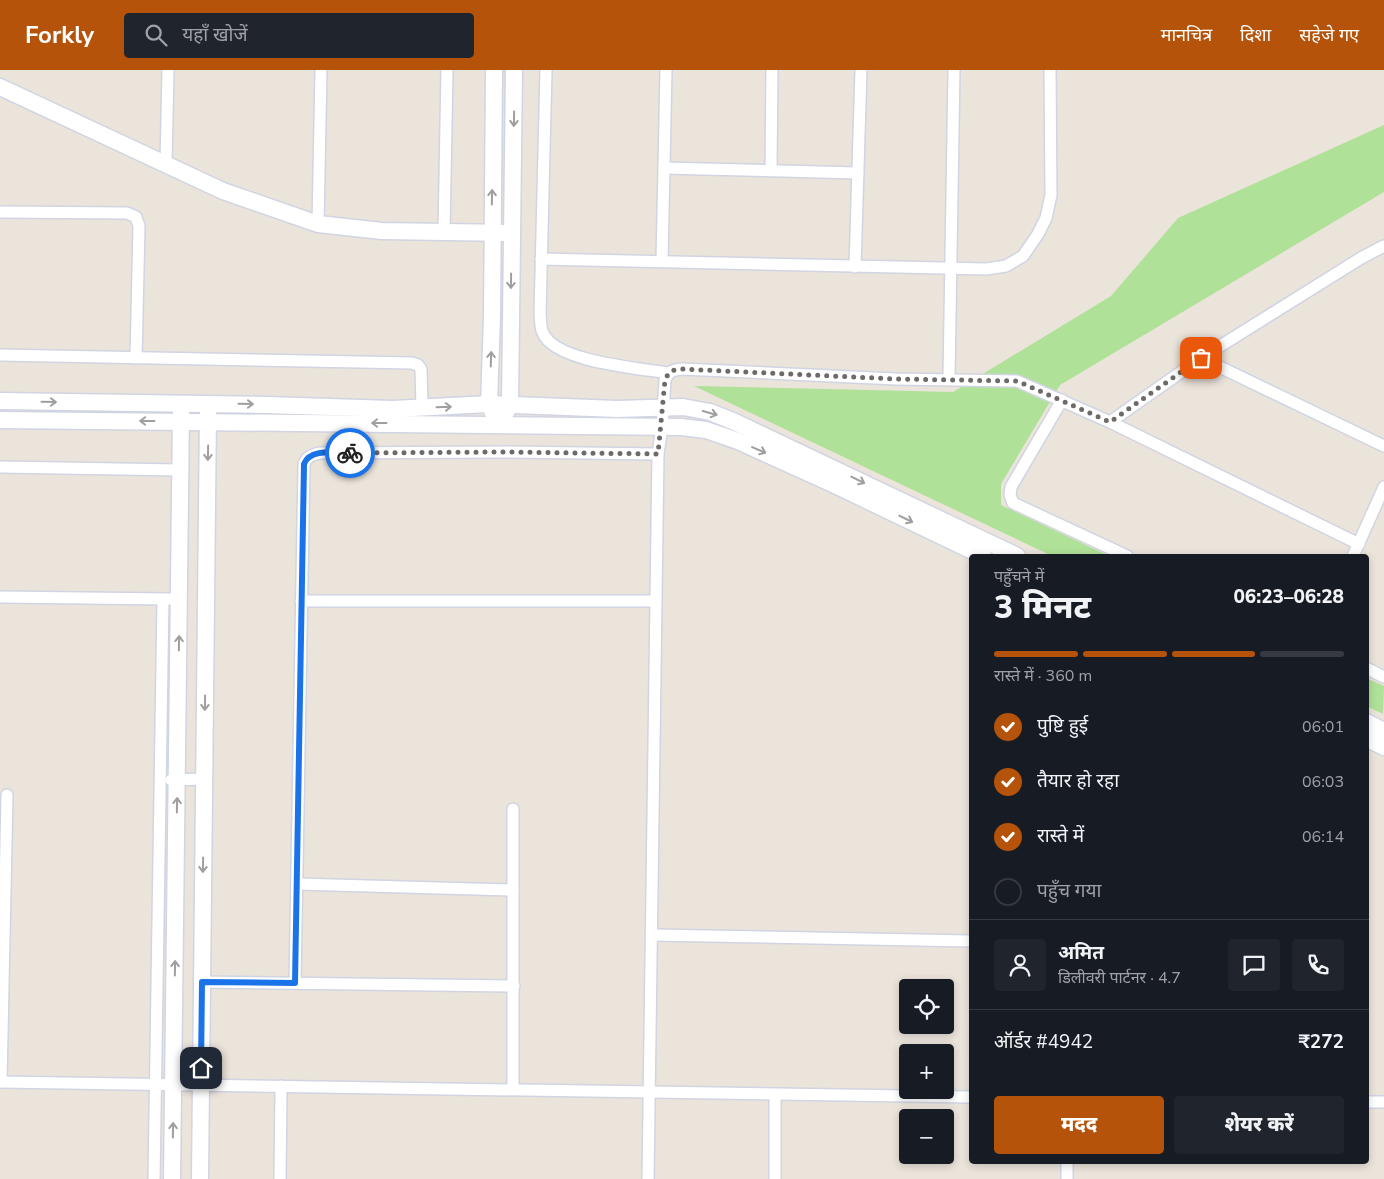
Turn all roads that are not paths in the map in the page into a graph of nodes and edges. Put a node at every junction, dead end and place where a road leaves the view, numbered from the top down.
1 (168, 70) edge
2 (321, 70) edge
3 (447, 70) edge
4 (494, 70) edge
5 (514, 70) edge
6 (546, 70) edge
7 (666, 70) edge
8 (772, 70) edge
9 (861, 70) edge
10 (954, 70) edge
11 (1050, 70) edge
12 (0, 87) edge
13 (166, 164) junction
14 (664, 168) junction
15 (771, 170) junction
16 (858, 173) junction
17 (0, 212) edge
18 (318, 224) junction
19 (444, 232) junction
20 (492, 232) junction
21 (512, 233) junction
22 (1384, 246) edge
23 (541, 259) junction
24 (662, 261) junction
25 (855, 267) junction
26 (950, 268) junction
27 (0, 355) edge
28 (136, 358) junction
29 (1201, 358) junction
30 (668, 373) junction
31 (949, 379) junction
32 (1057, 398) junction
33 (0, 401) edge
34 (182, 404) junction
35 (208, 404) junction
36 (489, 404) junction
37 (510, 405) junction
38 (422, 407) junction
39 (662, 407) junction
40 (0, 420) edge
41 (181, 421) junction
42 (208, 422) junction
43 (1110, 422) junction
44 (498, 424) junction
45 (662, 427) junction
46 (1384, 446) edge
47 (658, 454) junction
48 (0, 467) edge
49 (180, 470) junction
50 (1384, 487) edge
51 (1359, 544) junction
52 (979, 554) edge
53 (1012, 554) edge
54 (1123, 554) edge
55 (1354, 554) edge
56 (0, 597) edge
57 (171, 599) junction
58 (301, 601) junction
59 (655, 601) junction
60 (1369, 670) edge
61 (1384, 677) edge
62 (1369, 724) edge
63 (1384, 731) edge
64 (1369, 740) edge
65 (1384, 747) edge
66 (204, 779) junction
67 (169, 780) junction
68 (7, 795) dead end
69 (513, 808) dead end
70 (298, 884) junction
71 (513, 890) junction
72 (652, 935) junction
73 (969, 941) edge
74 (202, 982) junction
75 (295, 983) junction
76 (514, 986) junction
77 (0, 1082) edge
78 (155, 1084) junction
79 (173, 1085) junction
80 (201, 1085) junction
81 (281, 1086) junction
82 (513, 1089) junction
83 (649, 1092) junction
84 (775, 1094) junction
85 (969, 1097) edge
86 (1369, 1102) edge
87 (1384, 1102) edge
88 (1067, 1164) edge
89 (154, 1179) edge
90 (172, 1179) edge
91 (200, 1179) edge
92 (280, 1179) edge
93 (648, 1179) edge
94 (774, 1179) edge
95 (1067, 1179) edge

1 - 13 street
2 - 18 street
3 - 19 street
20 -> 4 street
5 -> 21 street
6 - 23 street
7 - 14 street
8 - 15 street
9 - 16 street
10 - 26 street
11 - 26 street
12 - 13 street
13 - 18 street
14 - 15 street
14 - 24 street
15 - 16 street
16 - 25 street
17 - 28 street
18 - 19 street
19 - 20 street
20 - 21 street
36 -> 20 street
21 -> 37 street
22 - 29 street
23 - 24 street
23 - 30 street
24 - 25 street
25 - 26 street
26 - 31 street
27 - 28 street
28 - 38 street
29 - 43 street
29 - 46 street
30 - 31 street
30 - 39 street
31 - 32 street
32 - 43 street
32 - 54 street
33 -> 34 street
34 - 35 street
34 - 41 street
35 -> 38 street
35 - 42 street
36 - 37 street
38 -> 36 street
36 - 44 street
37 - 39 street
37 - 44 street
39 - 45 street
39 -> 53 street
41 -> 40 street
41 - 42 street
41 - 49 street
44 -> 42 street
42 -> 66 street
43 - 51 street
44 - 45 street
45 - 47 street
45 -> 52 street
47 - 58 street
47 - 59 street
48 - 49 street
49 - 57 street
50 - 51 street
51 - 55 street
56 - 57 street
57 - 67 street
58 - 59 street
58 - 70 street
59 - 72 street
60 - 61 street
62 - 63 street
64 - 65 street
66 - 67 street
66 -> 74 street
67 - 78 street
79 -> 67 street
68 - 77 street
69 - 71 street
70 - 71 street
70 - 75 street
71 - 76 street
72 - 73 street
72 - 83 street
74 - 75 street
74 - 80 street
75 - 76 street
76 - 82 street
77 - 78 street
78 - 79 street
78 - 89 street
79 - 80 street
90 -> 79 street
80 - 81 street
80 - 91 street
81 - 82 street
81 - 92 street
82 - 83 street
83 - 84 street
83 - 93 street
84 - 85 street
84 - 94 street
86 - 87 street
88 - 95 street

